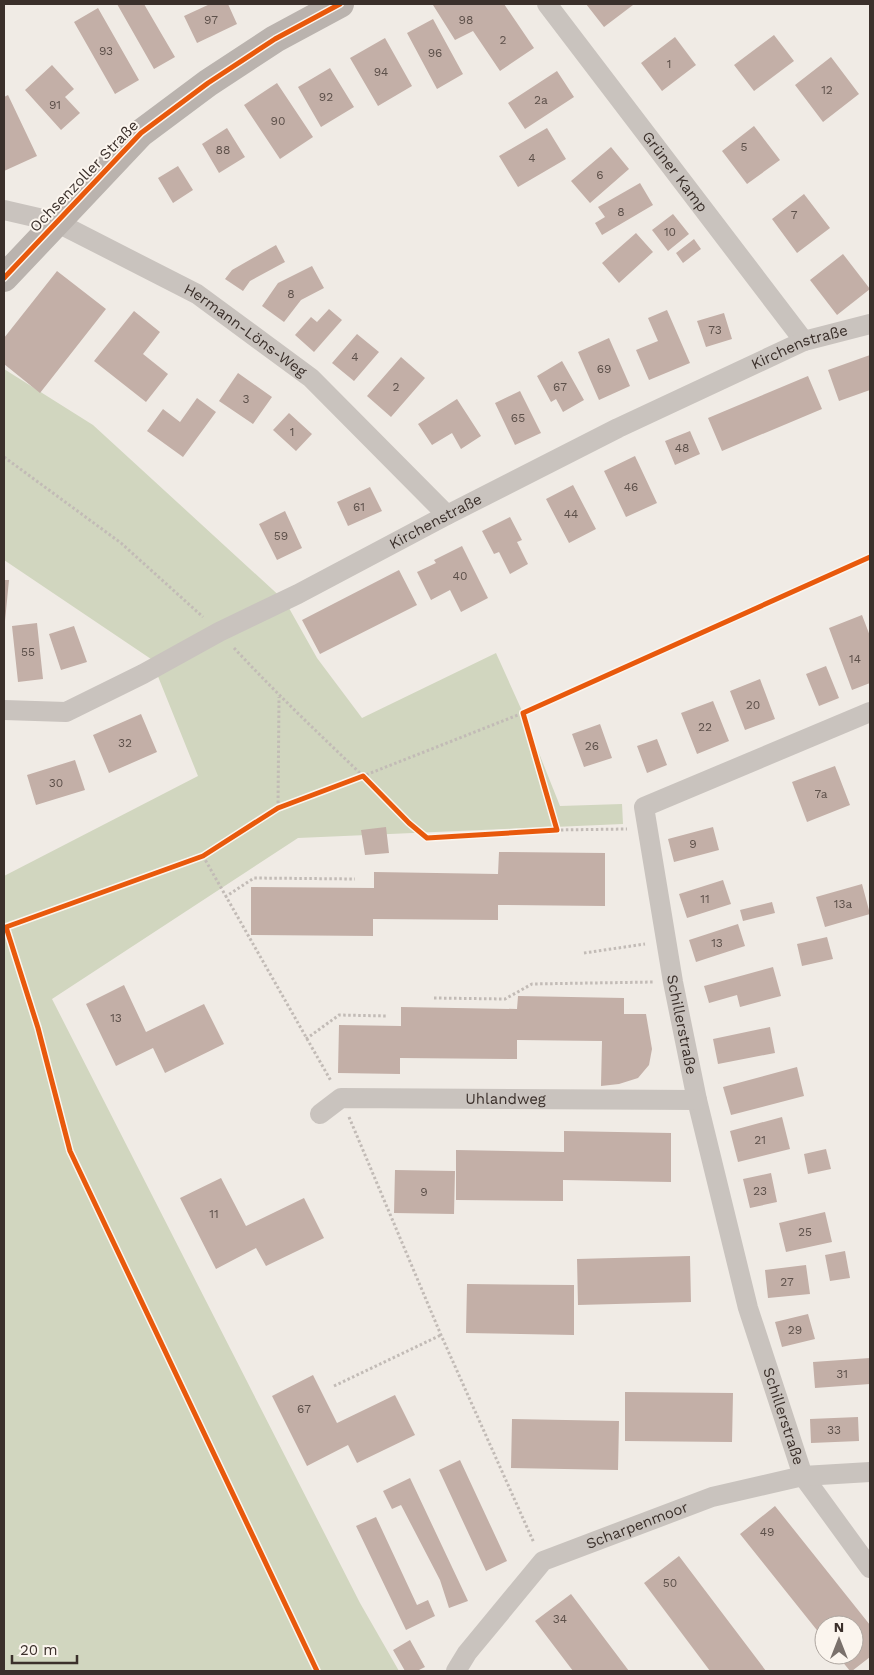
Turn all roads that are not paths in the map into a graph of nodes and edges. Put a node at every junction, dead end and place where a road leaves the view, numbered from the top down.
1 (340, 4) edge
2 (547, 4) edge
3 (4, 210) edge
4 (56, 222) junction
5 (4, 278) edge
6 (870, 324) edge
7 (804, 341) junction
8 (447, 515) junction
9 (4, 710) edge
10 (870, 712) edge
11 (697, 1100) junction
12 (320, 1114) dead end
13 (870, 1472) edge
14 (803, 1476) junction
15 (870, 1568) edge
16 (456, 1671) edge

1 - 4 street, Ochsenzoller Straße
2 - 7 street, Grüner Kamp
3 - 4 street, Hermann-Löns-Weg
4 - 5 street, Ochsenzoller Straße
4 - 8 street, Hermann-Löns-Weg
6 - 7 street, Kirchenstraße
7 - 8 street, Kirchenstraße
8 - 9 street, Kirchenstraße
10 - 11 street, Schillerstraße
11 - 12 street, Uhlandweg
11 - 14 street, Schillerstraße
13 - 14 street, Scharpenmoor
14 - 15 street, Schillerstraße
14 - 16 street, Scharpenmoor

